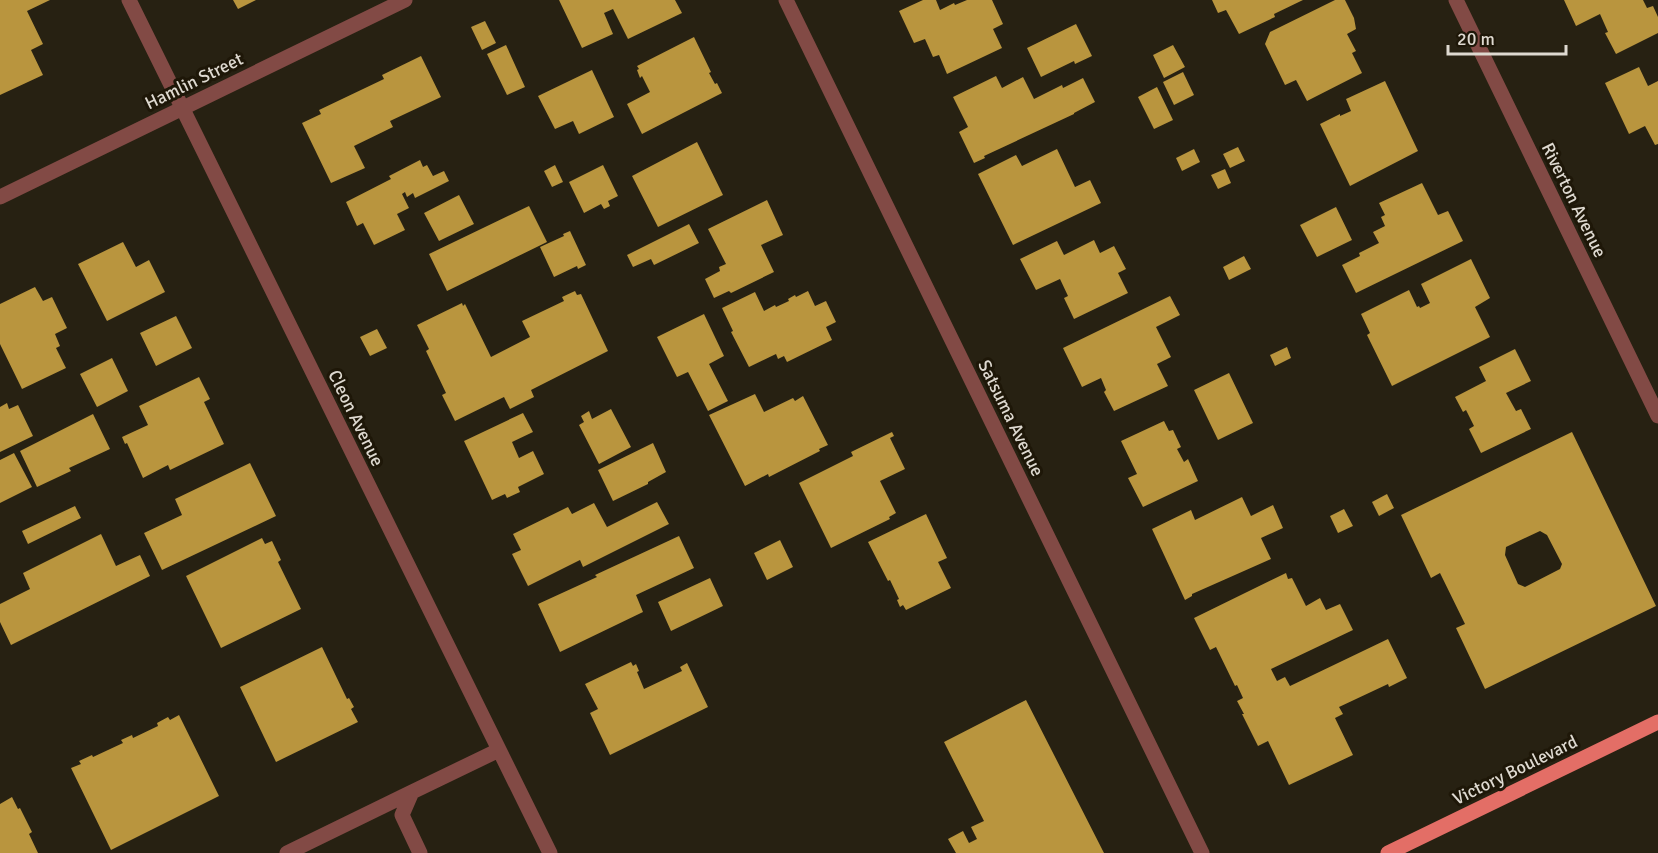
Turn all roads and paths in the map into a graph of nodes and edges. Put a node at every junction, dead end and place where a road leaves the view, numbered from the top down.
1 (129, 0) edge
2 (405, 0) edge
3 (786, 0) edge
4 (1456, 0) edge
5 (181, 108) junction
6 (0, 197) edge
7 (1658, 416) edge
8 (1658, 722) edge
9 (499, 750) junction
10 (412, 792) junction
11 (287, 853) edge
12 (420, 853) edge
13 (550, 853) edge
14 (1202, 853) edge
15 (1388, 853) edge

1 - 5 street, Cleon Avenue
2 - 5 street, Hamlin Street
3 - 14 street, Satsuma Avenue
4 - 7 street, Riverton Avenue
5 - 6 street, Hamlin Street
5 - 9 street, Cleon Avenue
8 - 15 main road, Victory Boulevard
9 - 10 street
9 - 13 street, Cleon Avenue
10 - 11 street
10 - 12 street

